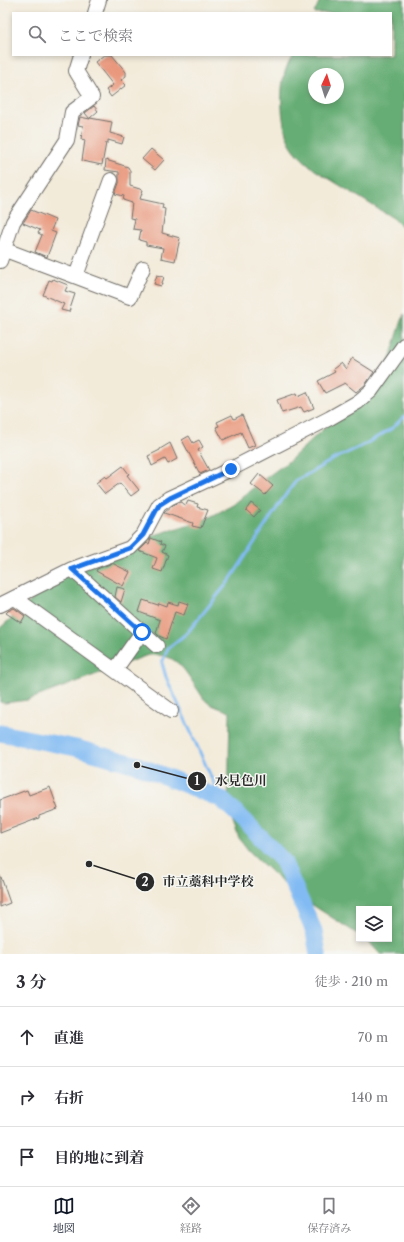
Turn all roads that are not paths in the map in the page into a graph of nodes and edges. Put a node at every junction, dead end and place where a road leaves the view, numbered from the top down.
1 (99, 0) edge
2 (95, 12) edge
3 (82, 56) edge
4 (111, 180) dead end
5 (1, 253) edge
6 (143, 268) dead end
7 (76, 276) junction
8 (404, 345) edge
9 (72, 569) junction
10 (15, 598) junction
11 (0, 605) edge
12 (142, 632) junction
13 (157, 646) dead end
14 (115, 670) junction
15 (171, 711) dead end

1 - 2 street
3 - 5 street
4 - 7 street
5 - 7 street
6 - 7 street
8 - 9 street
9 - 10 street
9 - 12 street
10 - 11 street
10 - 14 street
12 - 13 street
12 - 14 street
14 - 15 street

